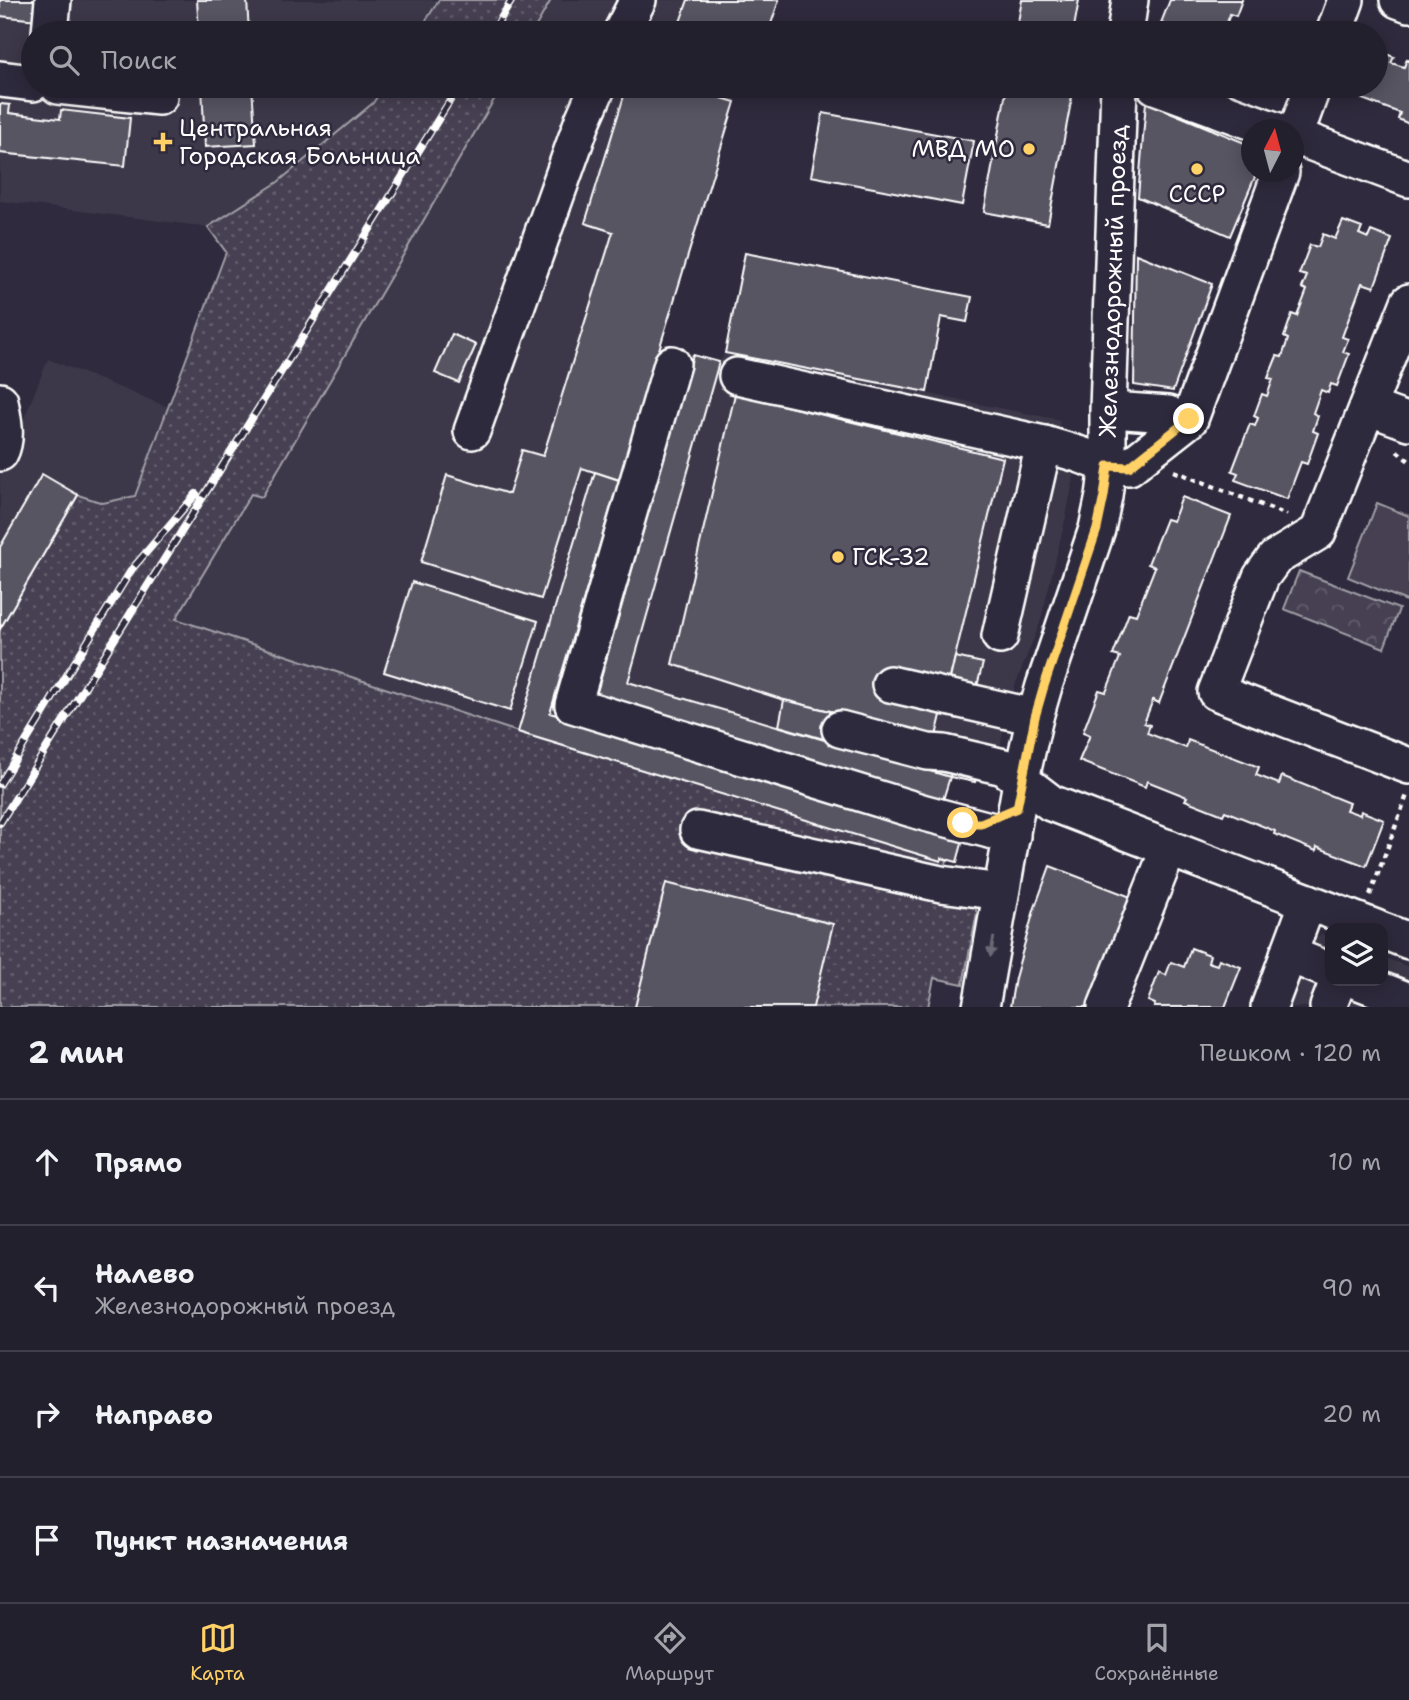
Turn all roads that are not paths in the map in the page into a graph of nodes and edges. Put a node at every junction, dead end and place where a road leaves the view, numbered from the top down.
1 (53, 0) edge
2 (638, 0) edge
3 (1130, 0) edge
4 (1346, 0) edge
5 (1398, 0) edge
6 (1409, 4) edge
7 (51, 21) edge
8 (627, 21) edge
9 (1127, 21) edge
10 (1338, 21) edge
11 (0, 79) edge
12 (21, 82) edge
13 (593, 98) edge
14 (1119, 98) edge
15 (1188, 98) edge
16 (1309, 98) edge
17 (1245, 119) edge
18 (1301, 119) edge
19 (1304, 141) edge
20 (1409, 179) edge
21 (1277, 182) edge
22 (1409, 302) edge
23 (672, 363) dead end
24 (737, 376) dead end
25 (0, 401) edge
26 (1368, 407) junction
27 (1126, 411) dead end
28 (1168, 414) dead end
29 (1409, 422) edge
30 (472, 431) dead end
31 (1044, 444) junction
32 (0, 453) edge
33 (1124, 462) junction
34 (1000, 636) dead end
35 (890, 684) dead end
36 (1035, 717) junction
37 (839, 729) dead end
38 (1409, 766) edge
39 (1017, 808) junction
40 (698, 830) dead end
41 (1169, 848) junction
42 (1001, 892) junction
43 (1308, 902) junction
44 (1363, 923) edge
45 (1388, 933) edge
46 (1409, 941) edge
47 (1288, 954) junction
48 (1325, 969) edge
49 (1336, 986) edge
50 (1370, 986) edge
51 (1409, 1001) edge
52 (981, 1007) edge
53 (1107, 1007) edge
54 (1269, 1007) edge
55 (1328, 1007) edge

1 - 7 street
2 - 8 street
3 - 9 street
4 - 10 street
5 - 6 street
11 - 12 street
13 - 30 street
14 - 33 street, Железнодорожный проезд
15 - 17 street
16 - 18 street
19 - 20 street
21 - 33 street
22 - 26 street
23 - 39 street
24 - 31 street
25 - 32 street
26 - 29 street
26 - 38 street
27 - 28 street
31 - 33 street
31 - 34 street
33 - 36 street, Железнодорожный проезд
35 - 36 street
36 - 39 street, Железнодорожный проезд
37 - 39 street
39 - 41 street
39 - 42 street, Железнодорожный проезд
40 - 42 street
41 - 43 street
41 - 53 street
42 -> 52 street, Железнодорожный проезд
43 - 44 street
43 - 47 street
45 - 46 street
47 - 48 street
47 - 54 street
49 - 55 street
50 - 51 street

